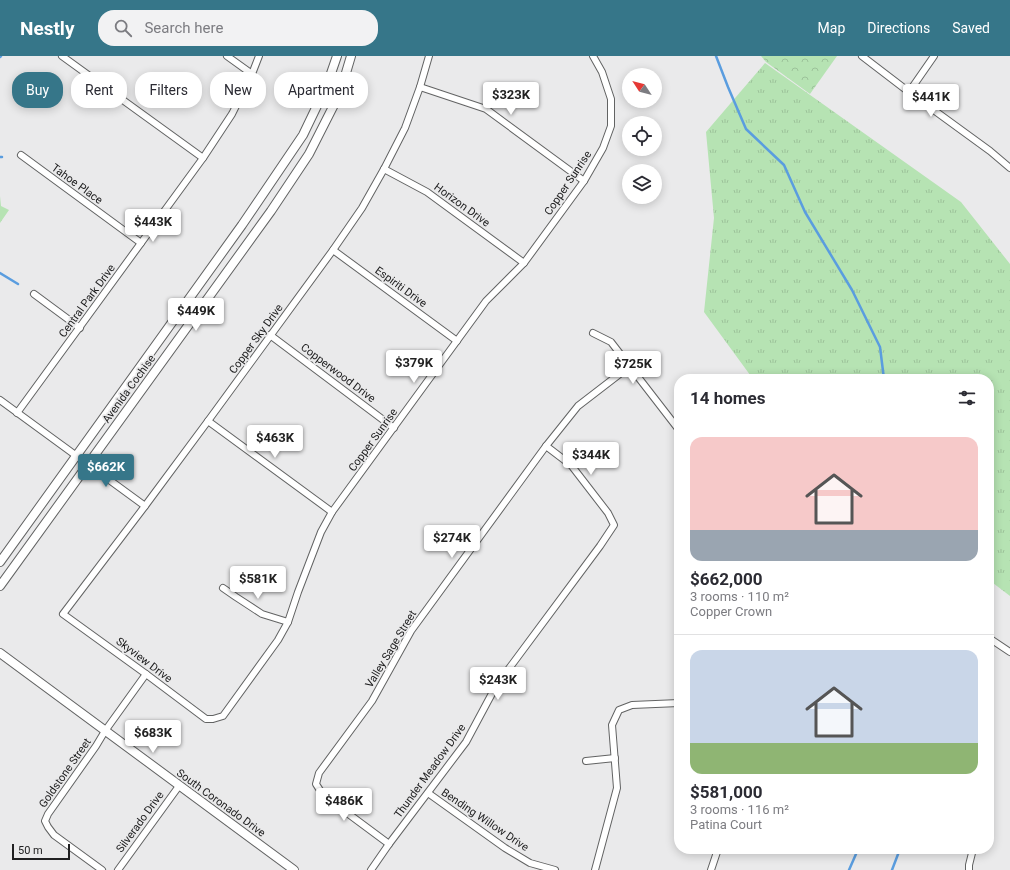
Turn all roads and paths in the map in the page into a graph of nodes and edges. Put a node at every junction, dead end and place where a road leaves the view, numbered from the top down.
1 (62, 56) edge
2 (227, 56) edge
3 (259, 56) edge
4 (337, 56) edge
5 (351, 56) edge
6 (429, 56) edge
7 (593, 56) edge
8 (862, 56) edge
9 (934, 56) edge
10 (249, 72) edge
11 (253, 72) edge
12 (420, 87) junction
13 (909, 92) junction
14 (235, 108) edge
15 (21, 155) dead end
16 (203, 158) junction
17 (1010, 168) edge
18 (384, 169) junction
19 (584, 180) junction
20 (141, 243) junction
21 (333, 250) junction
22 (524, 263) junction
23 (34, 294) dead end
24 (80, 328) junction
25 (593, 333) dead end
26 (270, 335) junction
27 (457, 341) junction
28 (630, 366) junction
29 (0, 400) edge
30 (18, 413) junction
31 (208, 421) junction
32 (674, 423) edge
33 (394, 428) junction
34 (546, 446) junction
35 (76, 456) junction
36 (88, 464) junction
37 (145, 506) junction
38 (332, 512) junction
39 (0, 562) edge
40 (0, 586) edge
41 (223, 588) dead end
42 (63, 614) joint
43 (288, 622) junction
44 (994, 641) edge
45 (1010, 652) edge
46 (0, 653) edge
47 (146, 674) junction
48 (674, 703) edge
49 (213, 720) joint
50 (105, 731) junction
51 (615, 758) junction
52 (586, 761) dead end
53 (179, 786) junction
54 (428, 793) junction
55 (389, 844) junction
56 (716, 854) edge
57 (972, 854) edge
58 (102, 870) edge
59 (118, 870) edge
60 (294, 870) edge
61 (371, 870) edge
62 (555, 870) edge
63 (595, 870) edge
64 (711, 870) edge
65 (969, 870) edge

1 - 16 street
2 - 10 street
3 - 11 street, Central Park Drive
4 - 35 street, Avenida Cochise
5 - 36 street, Avenida Cochise
6 - 12 street, Copper Sky Drive
7 - 19 street, Copper Sunrise
8 - 13 street
9 - 13 street
12 - 18 street, Copper Sky Drive
12 - 19 street
13 - 17 street
14 - 16 street, Central Park Drive
15 - 20 street, Tahoe Place
16 - 20 street, Central Park Drive
18 - 21 street, Copper Sky Drive
18 - 22 street, Horizon Drive
19 - 22 street, Copper Sunrise
20 - 24 street, Central Park Drive
21 - 26 street, Copper Sky Drive
21 - 27 street, Espiriti Drive
22 - 27 street, Copper Sunrise
23 - 24 street
24 - 30 street, Central Park Drive
25 - 28 street
26 - 31 street, Copper Sky Drive
26 - 33 street, Copperwood Drive
27 - 33 street, Copper Sunrise
28 - 32 street
28 - 34 street, Valley Sage Street
29 - 30 street
30 - 35 street
31 - 37 street, Copper Sky Drive
31 - 38 street
33 - 38 street, Copper Sunrise
34 - 54 street, Thunder Meadow Drive
34 - 55 street, Valley Sage Street
35 - 36 street
35 - 39 street, Avenida Cochise
36 - 37 street
36 - 40 street, Avenida Cochise
37 - 42 street, Copper Sky Drive
38 - 43 street, Copper Sunrise
41 - 43 street
42 - 47 street, Skyview Drive
43 - 49 street, Copper Sunrise
44 - 45 street
46 - 50 street, South Coronado Drive
47 - 49 street, Skyview Drive
47 - 50 street, Goldstone Street
48 - 51 street
50 - 53 street, South Coronado Drive
50 - 58 street, Goldstone Street
51 - 52 street
51 - 63 street
53 - 59 street, Silverado Drive
53 - 60 street, South Coronado Drive
54 - 55 street, Thunder Meadow Drive
54 - 62 street, Bending Willow Drive
55 - 61 street, Thunder Meadow Drive
56 - 64 street
57 - 65 street

